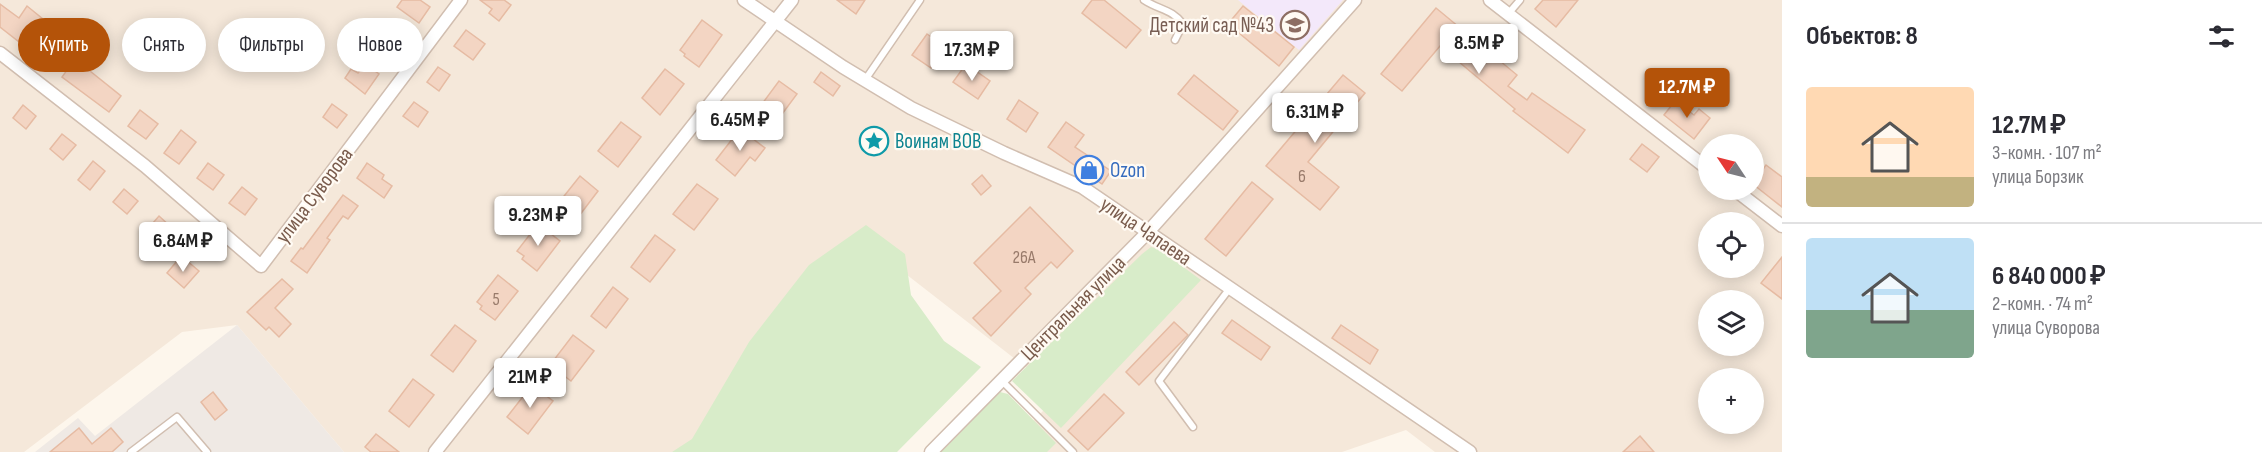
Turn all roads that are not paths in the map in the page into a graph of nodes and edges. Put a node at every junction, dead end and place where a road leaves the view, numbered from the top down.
1 (461, 0) edge
2 (744, 0) edge
3 (792, 0) edge
4 (920, 0) edge
5 (1144, 0) edge
6 (1355, 0) edge
7 (1490, 0) edge
8 (1520, 0) edge
9 (1508, 14) junction
10 (775, 22) junction
11 (1175, 40) dead end
12 (0, 53) edge
13 (865, 80) junction
14 (1698, 161) edge
15 (1748, 200) edge
16 (1782, 226) edge
17 (1148, 232) junction
18 (1230, 288) junction
19 (1001, 380) junction
20 (1193, 427) dead end
21 (131, 452) edge
22 (207, 452) edge
23 (435, 452) edge
24 (930, 452) edge
25 (1073, 452) edge
26 (1470, 452) edge

1 - 12 street, улица Суворова
2 - 10 street, улица Чапаева
3 - 10 street
4 - 13 lane
5 - 11 lane
6 - 17 street, Центральная улица
7 - 9 street
8 - 9 lane
9 - 14 street
10 - 13 street, улица Чапаева
10 - 23 street
13 - 17 street, улица Чапаева
15 - 16 street
17 - 18 street, улица Чапаева
17 - 19 street, Центральная улица
18 - 20 lane
18 - 26 street, улица Чапаева
19 - 24 street, Центральная улица
19 - 25 lane
21 - 22 lane

